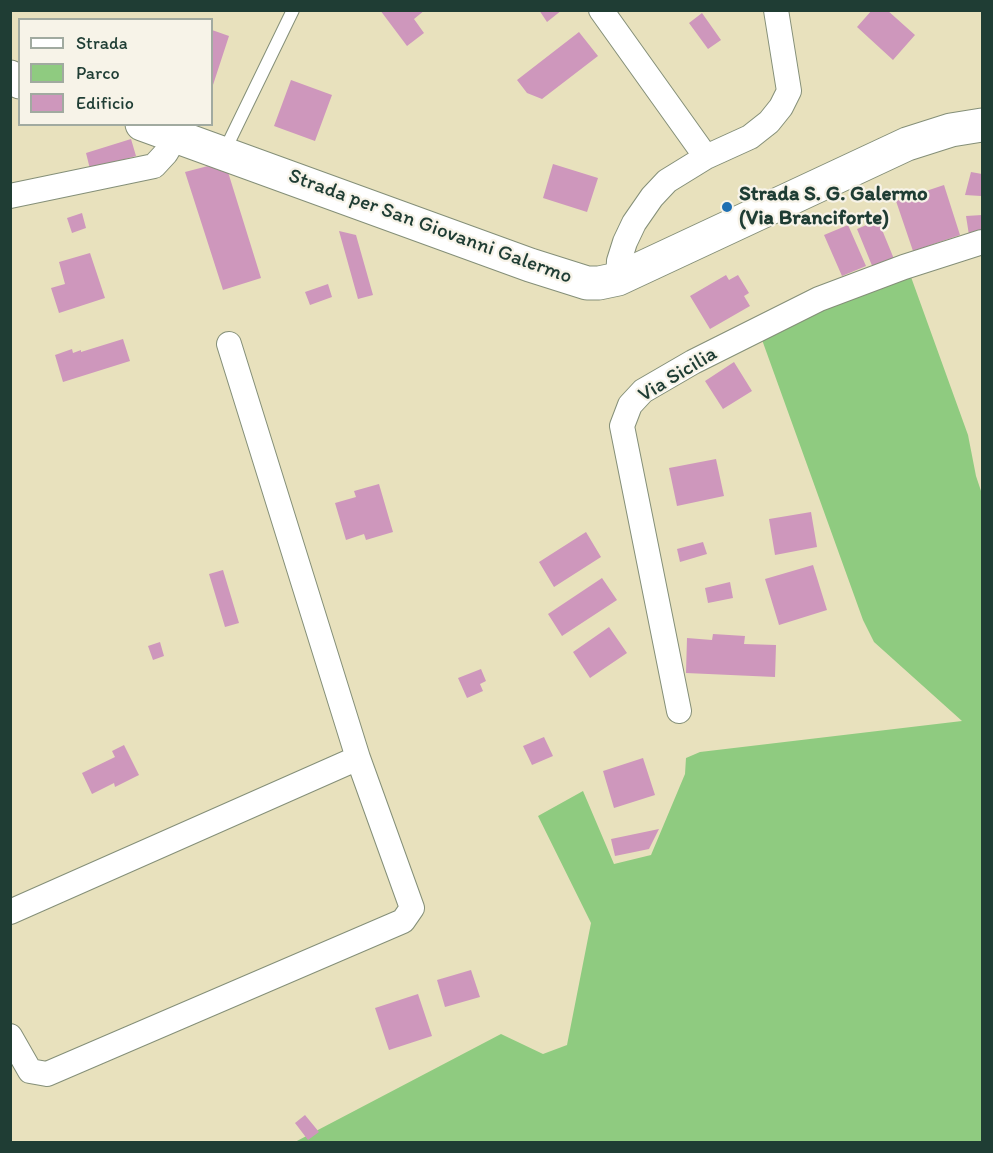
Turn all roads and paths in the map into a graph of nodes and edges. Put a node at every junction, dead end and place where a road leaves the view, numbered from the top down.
1 (293, 10) edge
2 (601, 10) edge
3 (776, 10) edge
4 (982, 125) edge
5 (148, 126) edge
6 (176, 136) junction
7 (224, 153) junction
8 (706, 157) junction
9 (10, 196) edge
10 (982, 242) edge
11 (618, 279) junction
12 (229, 344) dead end
13 (679, 711) dead end
14 (358, 758) junction
15 (10, 912) edge
16 (10, 1036) edge

1 - 7 lane
2 - 8 street
3 - 8 street
4 - 11 main road, Strada per San Giovanni Galermo
5 - 6 main road, Strada per San Giovanni Galermo
6 - 7 main road, Strada per San Giovanni Galermo
6 - 9 street
7 - 11 main road, Strada per San Giovanni Galermo
8 - 11 street
10 - 13 street, Via Sicilia
12 - 14 street
14 - 15 street
14 - 16 street

